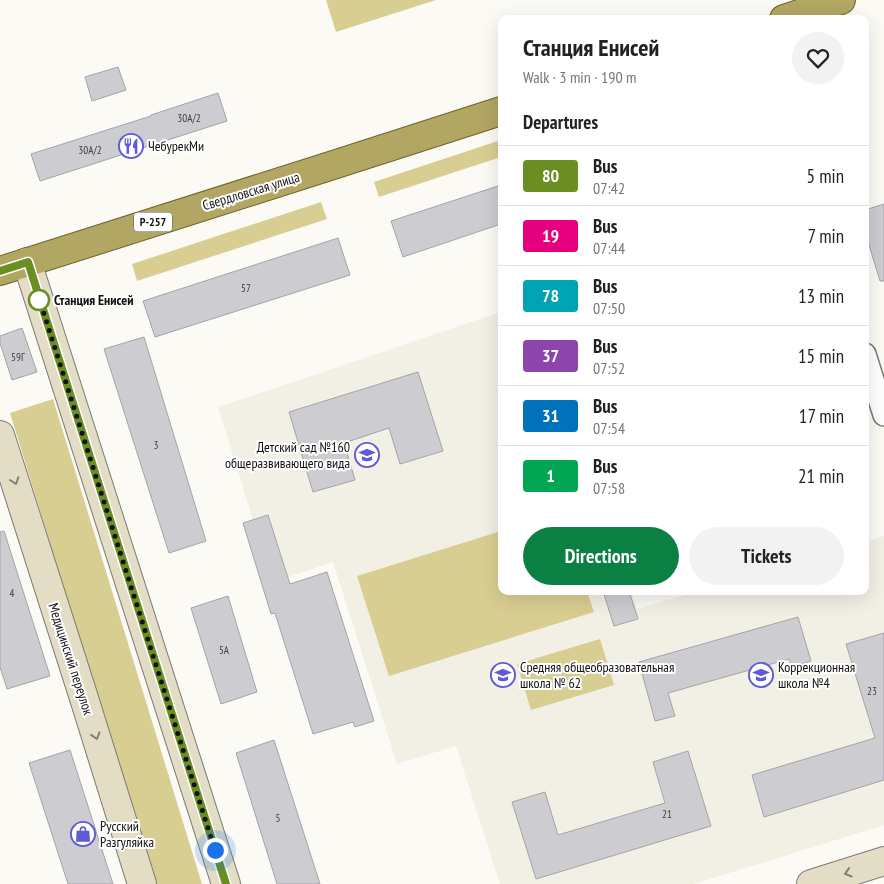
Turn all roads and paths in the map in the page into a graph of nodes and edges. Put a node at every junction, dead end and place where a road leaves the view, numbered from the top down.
1 (841, 0) edge
2 (796, 15) edge
3 (498, 112) edge
4 (28, 262) junction
5 (0, 271) edge
6 (869, 367) edge
7 (884, 415) edge
8 (0, 434) edge
9 (884, 861) edge
10 (142, 884) edge
11 (226, 884) edge
12 (811, 884) edge

1 - 2 highway
3 - 4 highway, Свердловская улица / Р-257
4 - 5 highway, Свердловская улица / Р-257
4 - 11 main road
6 - 7 street
8 -> 10 main road, Медицинский переулок
9 -> 12 main road

